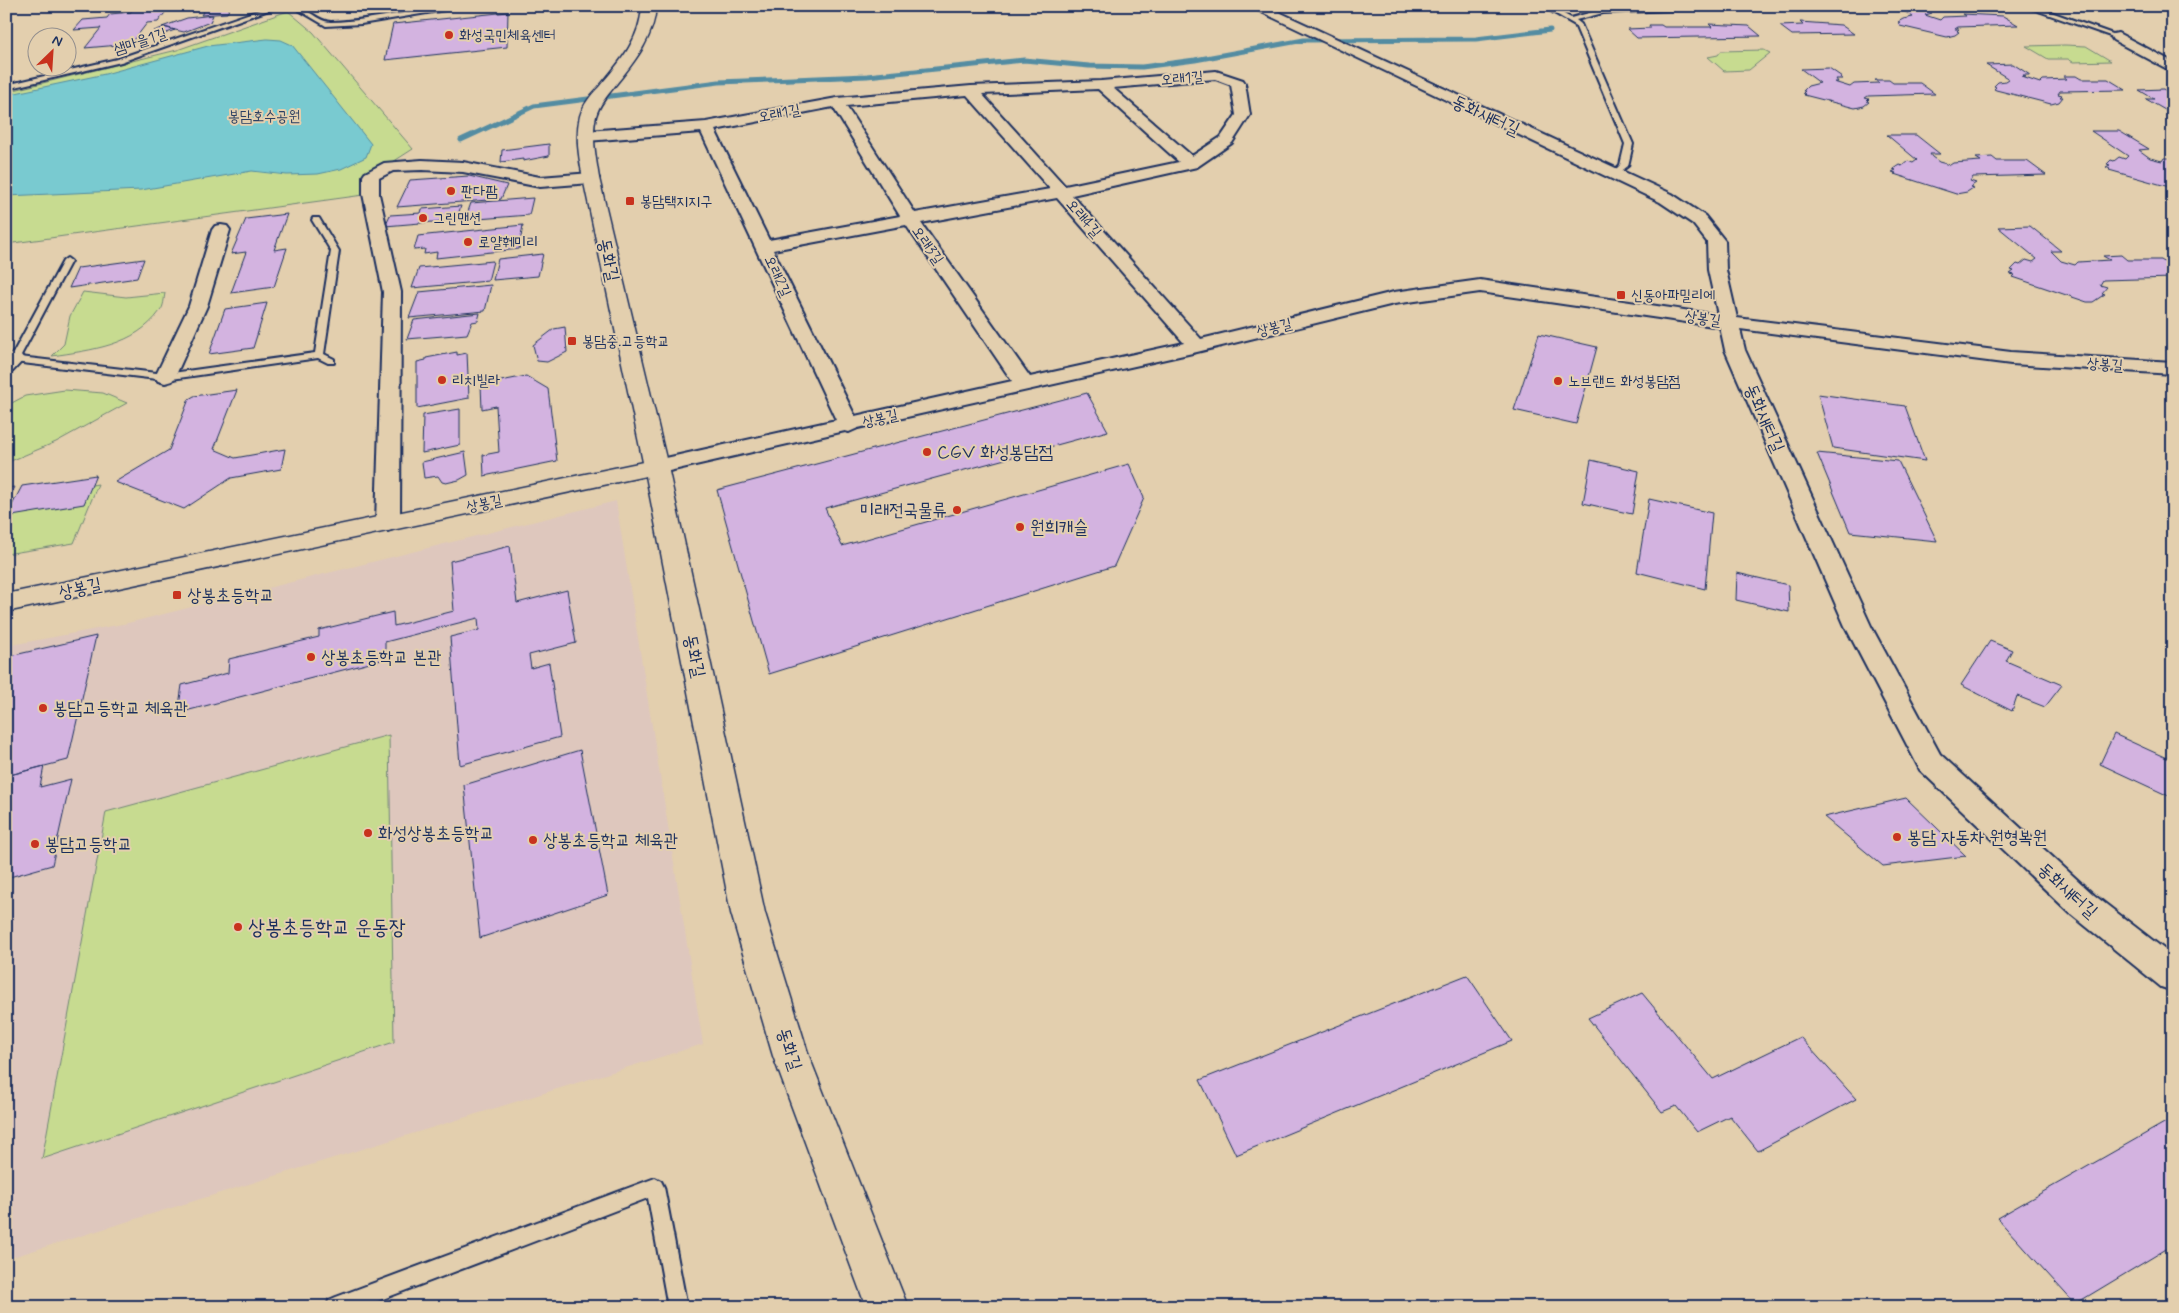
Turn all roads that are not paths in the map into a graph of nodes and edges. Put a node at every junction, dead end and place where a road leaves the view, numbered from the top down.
1 (277, 6) edge
2 (295, 6) edge
3 (466, 6) edge
4 (650, 6) edge
5 (1255, 6) edge
6 (1545, 6) edge
7 (1755, 6) edge
8 (2027, 6) edge
9 (1571, 20) junction
10 (2118, 37) joint
11 (2173, 68) edge
12 (1101, 85) junction
13 (6, 87) edge
14 (971, 90) junction
15 (837, 102) junction
16 (706, 127) junction
17 (587, 136) junction
18 (1191, 164) junction
19 (1615, 174) junction
20 (591, 178) junction
21 (1061, 192) junction
22 (910, 219) junction
23 (316, 220) dead end
24 (221, 230) dead end
25 (764, 246) junction
26 (67, 261) dead end
27 (1727, 322) junction
28 (1197, 346) junction
29 (319, 356) junction
30 (331, 360) dead end
31 (9, 362) edge
32 (2173, 368) edge
33 (165, 377) junction
34 (1025, 385) junction
35 (848, 426) junction
36 (656, 467) junction
37 (388, 523) junction
38 (6, 603) edge
39 (2173, 976) edge
40 (336, 1307) edge
41 (678, 1307) edge
42 (887, 1307) edge

1 - 13 lane, 샘마을1길
2 - 3 lane
4 - 17 street, 동화길
5 - 19 street, 동화새터길
6 - 9 lane
7 - 9 lane
8 - 10 lane
9 - 19 lane
10 - 11 street
12 - 14 street, 오래1길
12 - 18 street
12 - 18 street, 오래1길
14 - 15 street, 오래1길
14 - 21 street, 오래4길
15 - 16 street, 오래1길
15 - 22 street, 오래3길
16 - 17 street, 오래1길
16 - 25 street, 오래2길
17 - 20 street, 동화길
18 - 21 street, 오래1길
19 - 27 street, 동화새터길
20 - 36 street, 동화길
20 - 37 street
21 - 22 street, 오래1길
21 - 28 street, 오래4길
22 - 25 street, 오래1길
22 - 34 street, 오래3길
23 - 29 lane
24 - 33 street
25 - 35 street, 오래2길
26 - 31 lane
27 - 28 street, 상봉길
27 - 32 street, 상봉길
27 - 39 street, 동화새터길
28 - 34 street, 상봉길
29 - 30 lane
29 - 33 lane
31 - 33 lane
34 - 35 street, 상봉길
35 - 36 street, 상봉길
36 - 37 street, 상봉길
36 - 42 street, 동화길
37 - 38 street, 상봉길
40 - 41 lane

